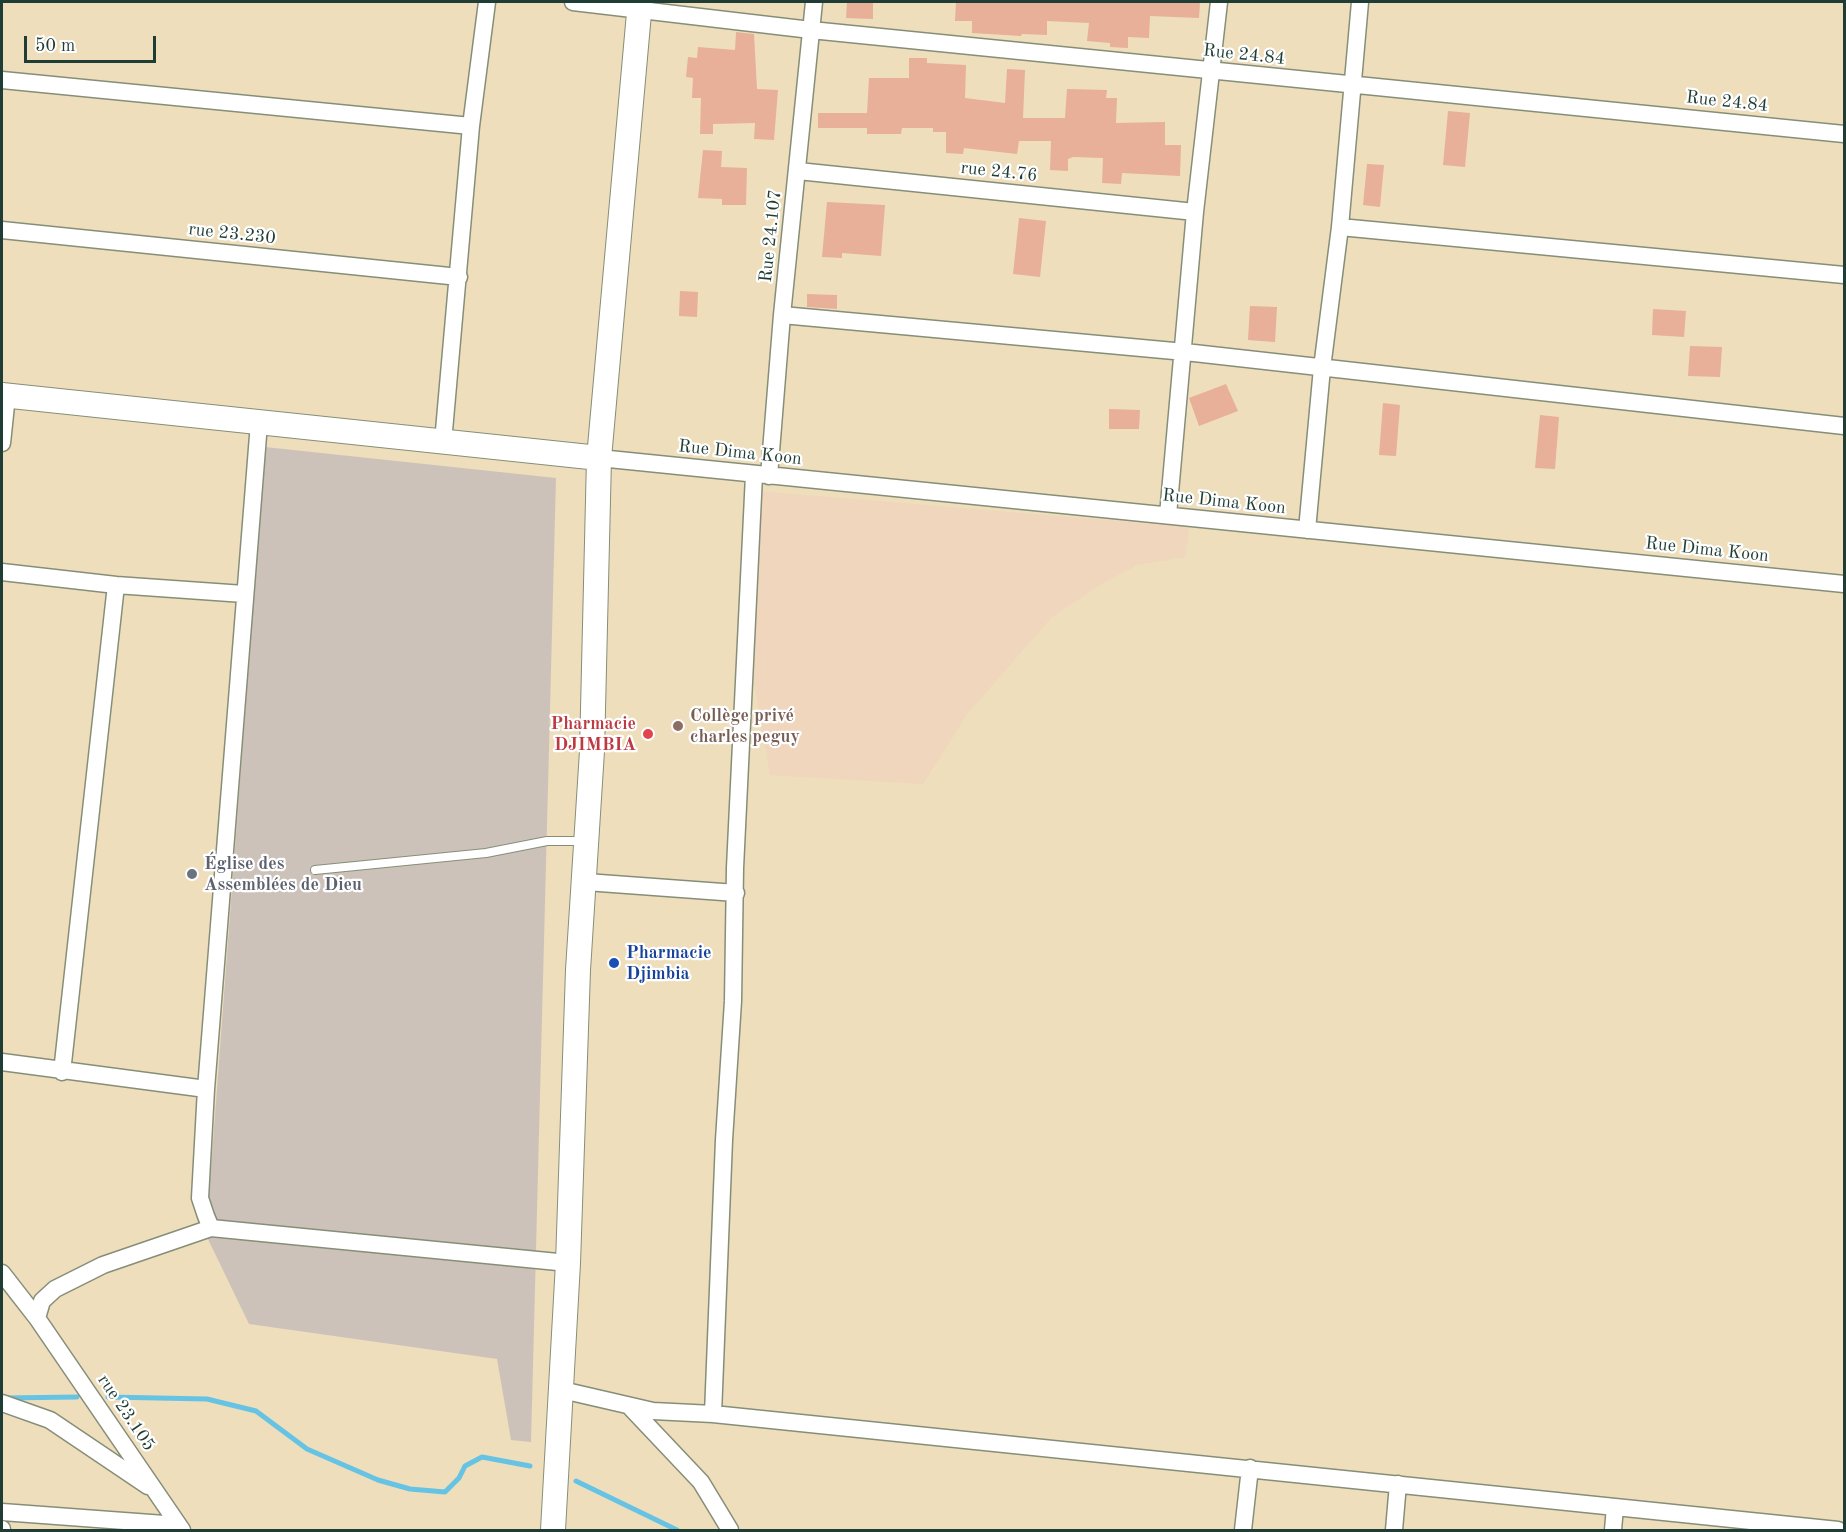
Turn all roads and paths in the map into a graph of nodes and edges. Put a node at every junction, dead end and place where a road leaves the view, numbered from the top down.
1 (487, 2) edge
2 (573, 2) edge
3 (814, 2) edge
4 (1219, 2) edge
5 (1359, 2) edge
6 (640, 5) edge
7 (811, 30) junction
8 (1211, 72) junction
9 (2, 80) edge
10 (1351, 86) junction
11 (471, 126) junction
12 (1845, 134) edge
13 (798, 171) junction
14 (1196, 212) junction
15 (1340, 227) junction
16 (2, 230) edge
17 (1845, 275) edge
18 (459, 278) junction
19 (782, 315) junction
20 (1185, 352) junction
21 (1322, 368) junction
22 (4, 396) edge
23 (259, 423) junction
24 (1845, 426) edge
25 (443, 442) junction
26 (2, 443) edge
27 (599, 458) junction
28 (762, 475) junction
29 (1168, 515) junction
30 (1307, 530) junction
31 (2, 572) edge
32 (1845, 584) edge
33 (116, 585) junction
34 (244, 594) junction
35 (588, 841) junction
36 (315, 870) dead end
37 (586, 882) junction
38 (736, 893) junction
39 (2, 1062) edge
40 (62, 1072) junction
41 (206, 1089) junction
42 (211, 1228) junction
43 (568, 1263) junction
44 (2, 1273) edge
45 (37, 1318) junction
46 (562, 1390) junction
47 (2, 1403) edge
48 (631, 1407) junction
49 (713, 1414) junction
50 (1250, 1468) junction
51 (1398, 1484) junction
52 (155, 1491) junction
53 (1615, 1507) junction
54 (2, 1512) edge
55 (180, 1528) edge
56 (553, 1530) edge
57 (730, 1530) edge
58 (1243, 1530) edge
59 (1394, 1530) edge
60 (1613, 1530) edge
61 (1838, 1530) edge

1 - 11 street
2 - 6 street, Rue 24.84
3 - 7 street, Rue 24.107
4 - 8 street
5 - 10 street
6 - 7 street, Rue 24.84
6 - 27 street
7 - 8 street, Rue 24.84
7 - 13 street, Rue 24.107
8 - 10 street, Rue 24.84
8 - 14 street
9 - 11 street
10 - 12 street, Rue 24.84
10 - 15 street
11 - 18 street
13 - 14 street, rue 24.76
13 - 19 street, Rue 24.107
14 - 20 street
15 - 17 street
15 - 21 street
16 - 18 street, rue 23.230
18 - 25 street
19 - 20 street
19 - 28 street, Rue 24.107
20 - 21 street
20 - 29 street
21 - 24 street
21 - 30 street
22 - 23 street
22 - 26 street
23 - 25 street
23 - 34 street
25 - 27 street
27 - 28 street, Rue Dima Koon
27 - 35 street
28 - 29 street, Rue Dima Koon
28 - 38 street, Rue 24.107
29 - 30 street, Rue Dima Koon
30 - 32 street, Rue Dima Koon
31 - 33 street
33 - 34 street
33 - 40 street
34 - 41 street
35 - 36 lane
35 - 37 street
37 - 38 street
37 - 43 street
38 - 49 street, Rue 24.107
39 - 40 street
40 - 41 street
41 - 42 street
42 - 43 street
42 - 45 street
43 - 46 street
44 - 45 street, rue 23.105
45 - 52 street, rue 23.105
46 - 48 street
46 - 56 street
47 - 52 street
48 - 49 street
48 - 57 street
49 - 50 street
50 - 51 street
50 - 58 street
51 - 53 street
51 - 59 street
52 - 55 street, rue 23.105
53 - 60 street
53 - 61 street
54 - 55 street

